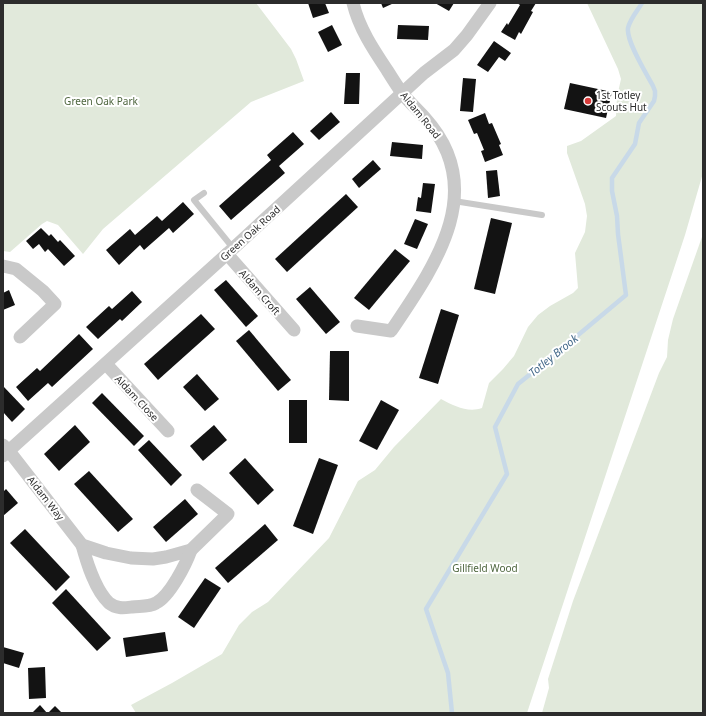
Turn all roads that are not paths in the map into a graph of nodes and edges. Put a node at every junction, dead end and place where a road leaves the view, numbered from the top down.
1 (353, 3) edge
2 (490, 3) edge
3 (402, 94) junction
4 (204, 193) dead end
5 (454, 201) junction
6 (542, 215) dead end
7 (230, 251) junction
8 (4, 267) edge
9 (357, 326) dead end
10 (294, 330) dead end
11 (20, 337) dead end
12 (106, 364) junction
13 (168, 431) dead end
14 (5, 451) edge
15 (197, 490) dead end
16 (82, 545) junction
17 (191, 550) junction

1 - 3 street, Aldam Road
2 - 3 street, Green Oak Road
3 - 5 street, Aldam Road
3 - 7 street, Green Oak Road
4 - 7 lane
5 - 6 lane
5 - 9 street, Aldam Road
7 - 10 street, Aldam Croft
7 - 12 street, Green Oak Road
8 - 11 street
12 - 13 street, Aldam Close
12 - 14 street, Green Oak Road
14 - 16 street, Aldam Way
15 - 17 street, Aldam Way
16 - 17 street, Aldam Way
16 - 17 street, Aldam Way

